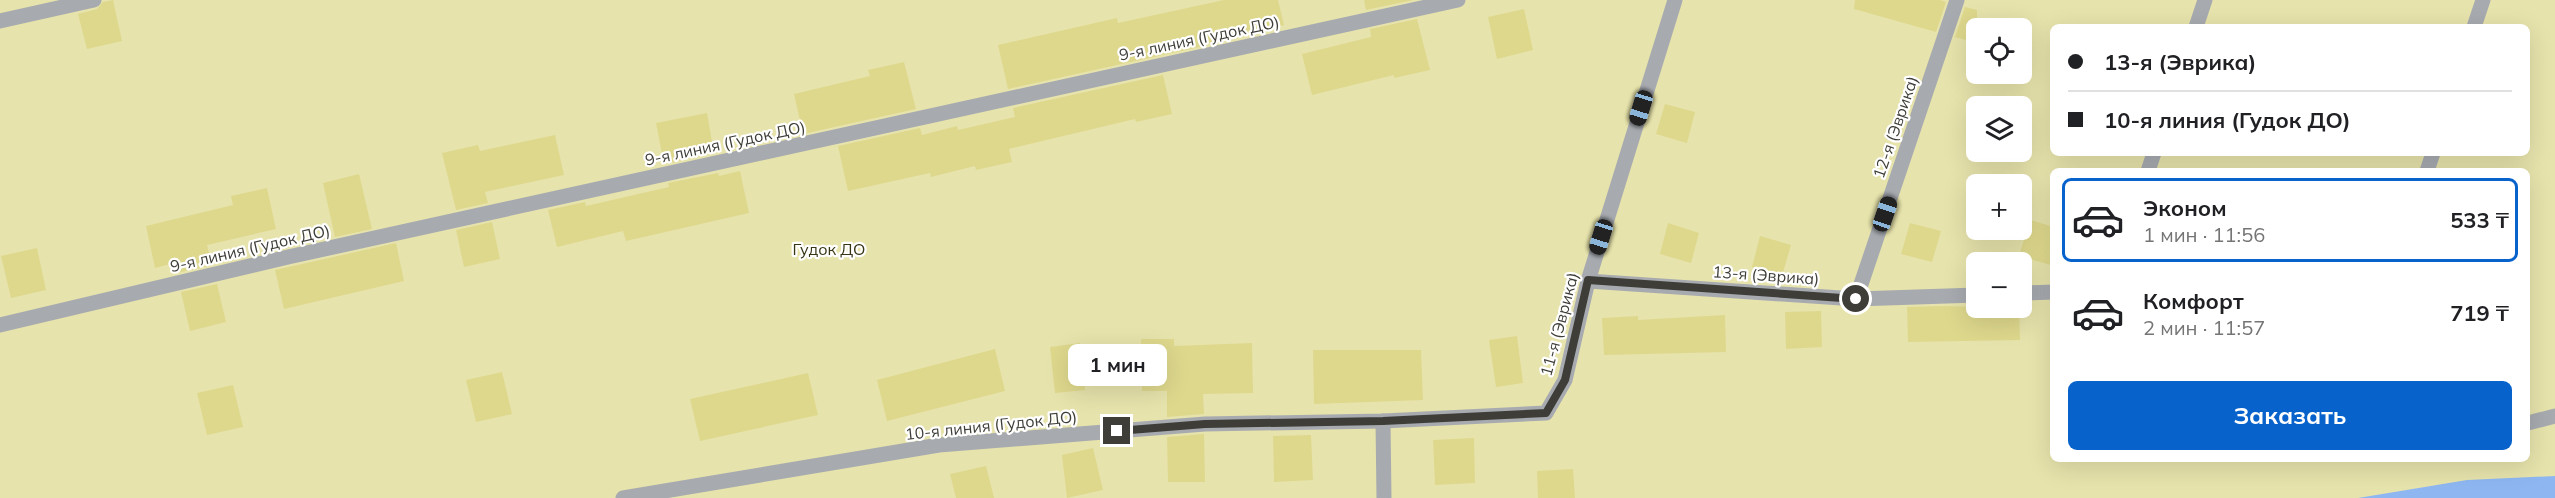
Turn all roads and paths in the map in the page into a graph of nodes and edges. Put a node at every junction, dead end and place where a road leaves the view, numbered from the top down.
1 (94, 0) edge
2 (1458, 0) edge
3 (1675, 0) edge
4 (1957, 0) edge
5 (2205, 0) edge
6 (2483, 0) edge
7 (0, 21) edge
8 (2197, 24) edge
9 (2475, 24) edge
10 (1588, 280) junction
11 (2050, 292) edge
12 (2032, 293) edge
13 (1966, 295) edge
14 (1856, 299) junction
15 (0, 325) edge
16 (1546, 413) joint
17 (2555, 416) edge
18 (1383, 421) junction
19 (2530, 422) edge
20 (623, 498) edge
21 (1384, 498) edge

1 - 7 lane
2 - 15 lane, 9-я линия (Гудок ДО)
3 - 10 lane, 11-я (Эврика)
4 - 14 lane, 12-я (Эврика)
5 - 8 lane
6 - 9 lane
10 - 14 lane, 13-я (Эврика)
10 - 16 lane, 11-я (Эврика)
11 - 12 lane
13 - 14 lane, 13-я (Эврика)
16 - 18 lane, 10-я линия (Гудок ДО)
17 - 19 lane
18 - 20 lane, 10-я линия (Гудок ДО)
18 - 21 lane

